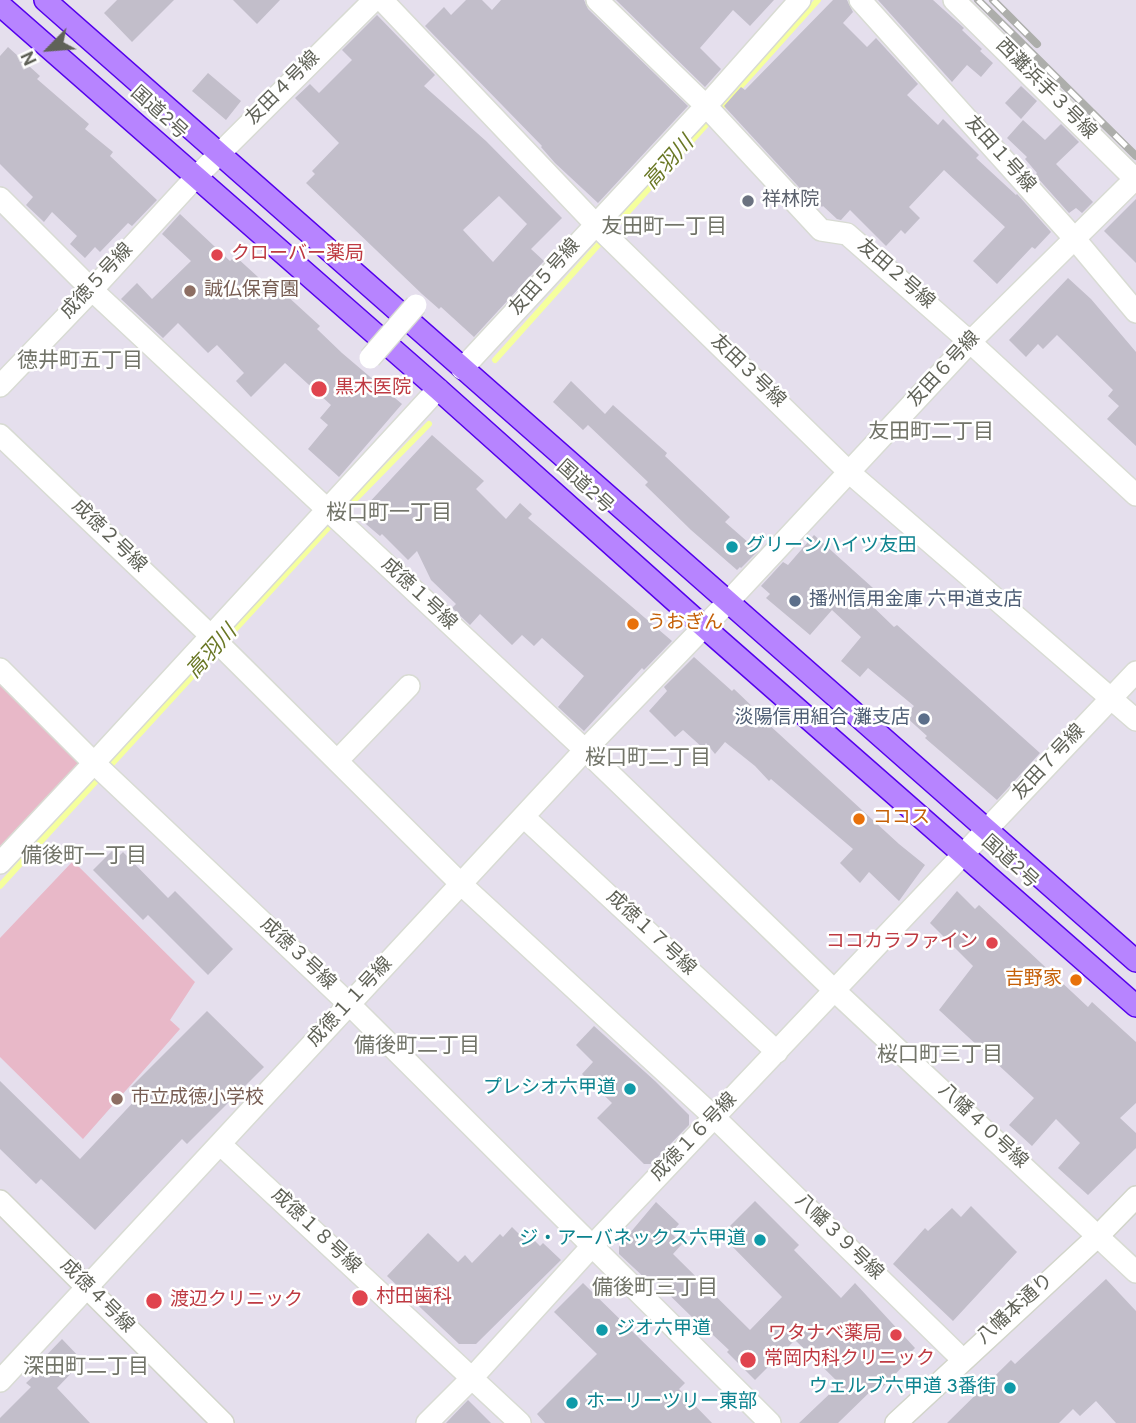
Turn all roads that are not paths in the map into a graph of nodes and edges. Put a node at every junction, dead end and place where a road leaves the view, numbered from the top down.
1 (45, 0) edge
2 (374, 0) edge
3 (382, 0) edge
4 (597, 0) edge
5 (800, 0) edge
6 (860, 0) edge
7 (954, 0) edge
8 (0, 5) edge
9 (712, 112) junction
10 (219, 154) junction
11 (195, 178) junction
12 (1136, 179) edge
13 (0, 198) edge
14 (603, 232) junction
15 (1074, 238) junction
16 (92, 290) junction
17 (415, 305) dead end
18 (1136, 312) edge
19 (970, 342) junction
20 (370, 358) dead end
21 (462, 369) junction
22 (0, 386) edge
23 (438, 388) junction
24 (0, 435) edge
25 (850, 473) junction
26 (1136, 495) edge
27 (335, 518) junction
28 (727, 603) junction
29 (704, 627) junction
30 (218, 642) junction
31 (0, 669) edge
32 (1136, 672) edge
33 (409, 686) dead end
34 (1111, 698) junction
35 (1136, 720) edge
36 (585, 750) junction
37 (337, 761) junction
38 (96, 765) junction
39 (524, 817) junction
40 (986, 831) junction
41 (965, 854) junction
42 (0, 863) edge
43 (462, 885) junction
44 (1136, 961) edge
45 (835, 991) junction
46 (350, 1005) junction
47 (1136, 1006) edge
48 (777, 1052) junction
49 (715, 1117) junction
50 (220, 1144) junction
51 (1136, 1197) edge
52 (0, 1201) edge
53 (1099, 1236) junction
54 (593, 1245) junction
55 (1136, 1272) edge
56 (87, 1288) junction
57 (962, 1359) junction
58 (472, 1378) junction
59 (0, 1381) edge
60 (223, 1423) edge
61 (427, 1423) edge
62 (520, 1423) edge
63 (770, 1423) edge
64 (895, 1423) edge

1 - 10 highway, 国道2号
2 - 10 street, 友田４号線
3 - 14 street, 友田３号線
4 - 9 street, 友田２号線
5 - 9 street, 友田５号線
6 - 15 street, 友田１号線
7 - 12 street, 西灘浜手３号線
8 - 11 highway, 国道2号
9 - 14 street, 友田５号線
9 - 19 street, 友田２号線
10 - 11 street, 友田４号線
10 - 21 highway, 国道2号
11 - 16 street, 成徳５号線
11 - 23 highway, 国道2号
12 - 15 street, 友田６号線
13 - 16 street, 成徳１号線
14 - 21 street, 友田５号線
14 - 25 street, 友田３号線
15 - 18 street, 友田１号線
15 - 19 street, 友田６号線
16 - 22 street, 成徳５号線
16 - 27 street, 成徳１号線
17 - 20 street, bridge
19 - 25 street, 友田６号線
19 - 26 street, 友田２号線
21 - 28 highway, 国道2号
23 - 27 street
23 - 29 highway, 国道2号
24 - 30 street, 成徳２号線
25 - 28 street, 友田６号線
25 - 34 street, 友田３号線
27 - 30 street
27 - 36 street, 成徳１号線
28 - 29 street, 友田６号線
28 - 40 highway, 国道2号
29 - 36 street, 成徳１１号線
29 - 41 highway, 国道2号
30 - 37 street, 成徳２号線
30 - 38 street
31 - 38 street
32 - 34 street, 友田７号線
33 - 37 street
34 - 35 street, 友田３号線
34 - 40 street, 友田７号線
36 - 39 street, 成徳１１号線
36 - 45 street, 成徳１号線
37 - 43 street, 成徳２号線
38 - 42 street
38 - 46 street, 成徳３号線
39 - 43 street, 成徳１１号線
39 - 48 street, 成徳１７号線
40 - 41 street, 友田７号線
40 - 44 highway, 国道2号
41 - 45 street, 成徳１６号線
41 - 47 highway, 国道2号
43 - 46 street, 成徳１１号線
43 - 49 street, 八幡３９号線
45 - 48 street, 成徳１６号線
45 - 53 street, 八幡４０号線
46 - 50 street, 成徳１１号線
46 - 54 street, 成徳３号線
48 - 49 street, 成徳１６号線
49 - 54 street, 成徳１６号線
49 - 57 street, 八幡３９号線
50 - 56 street, 成徳１１号線
50 - 58 street, 成徳１８号線
51 - 53 street, 八幡本通り
52 - 56 street, 成徳４号線
53 - 55 street, 八幡４０号線
53 - 57 street, 八幡本通り
54 - 58 street, 成徳１６号線
54 - 63 street, 成徳３号線
56 - 59 street, 成徳１１号線
56 - 60 street, 成徳４号線
57 - 64 street, 八幡本通り
58 - 61 street, 成徳１６号線
58 - 62 street, 成徳１８号線

